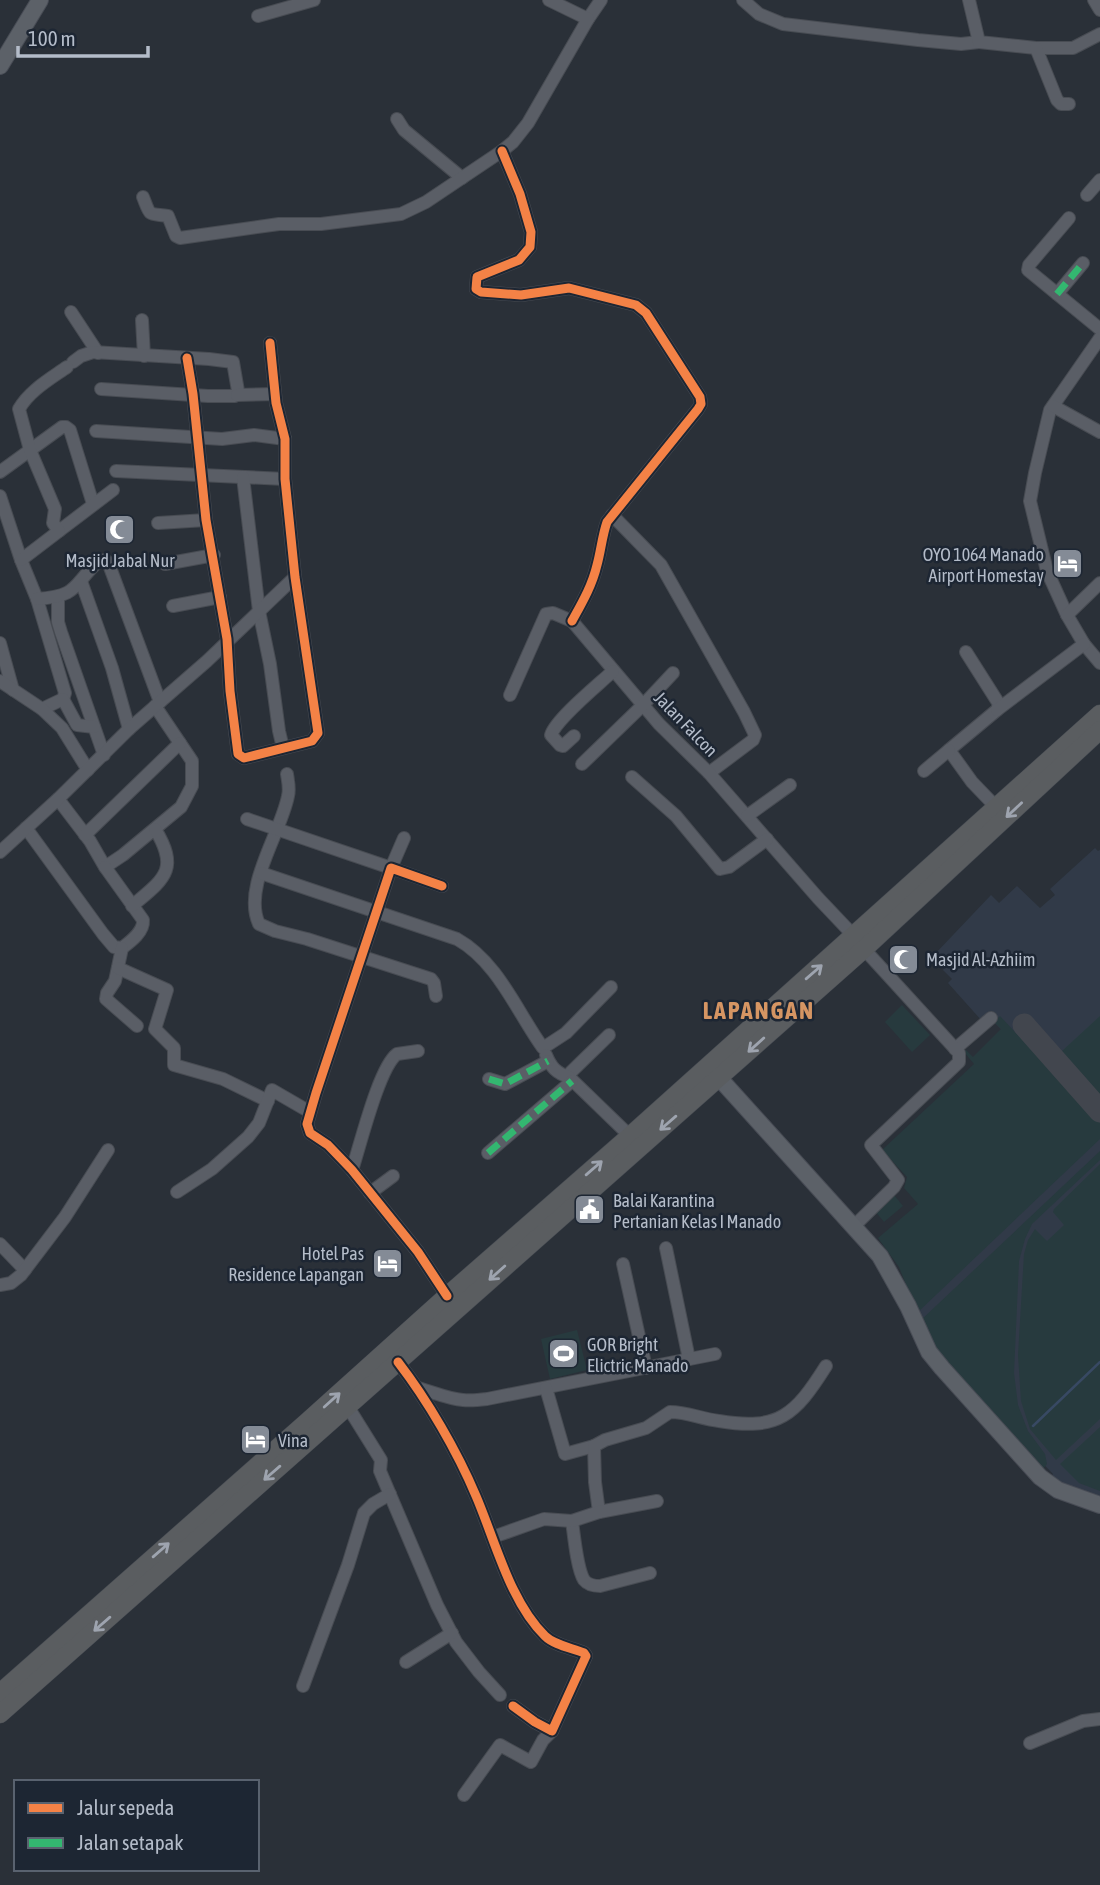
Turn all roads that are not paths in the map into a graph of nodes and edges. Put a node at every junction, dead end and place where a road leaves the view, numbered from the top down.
1 (40, 0) edge
2 (314, 0) edge
3 (549, 0) edge
4 (601, 0) edge
5 (743, 0) edge
6 (969, 0) edge
7 (1094, 0) edge
8 (1100, 10) edge
9 (258, 16) dead end
10 (588, 19) junction
11 (1100, 34) edge
12 (979, 42) junction
13 (1036, 48) junction
14 (0, 66) edge
15 (1069, 104) dead end
16 (397, 119) dead end
17 (502, 151) junction
18 (463, 178) junction
19 (1100, 180) edge
20 (1087, 195) dead end
21 (143, 197) dead end
22 (1069, 218) dead end
23 (1083, 263) dead end
24 (1057, 293) junction
25 (72, 312) dead end
26 (142, 320) dead end
27 (1100, 329) edge
28 (1100, 338) edge
29 (270, 343) dead end
30 (98, 353) junction
31 (144, 356) junction
32 (187, 358) junction
33 (101, 390) dead end
34 (193, 394) junction
35 (275, 394) junction
36 (237, 395) junction
37 (1053, 406) junction
38 (96, 431) dead end
39 (1100, 432) edge
40 (197, 437) junction
41 (285, 439) junction
42 (30, 450) junction
43 (116, 471) dead end
44 (0, 472) edge
45 (201, 474) junction
46 (243, 477) junction
47 (285, 479) junction
48 (113, 490) dead end
49 (0, 496) edge
50 (93, 504) junction
51 (612, 515) junction
52 (206, 520) junction
53 (158, 523) dead end
54 (59, 531) junction
55 (214, 555) junction
56 (21, 560) junction
57 (165, 564) dead end
58 (295, 577) junction
59 (81, 581) junction
60 (1100, 583) edge
61 (58, 597) junction
62 (220, 597) junction
63 (37, 599) junction
64 (173, 606) dead end
65 (259, 613) junction
66 (1067, 615) junction
67 (572, 621) junction
68 (0, 643) edge
69 (226, 643) junction
70 (1084, 644) junction
71 (967, 652) dead end
72 (1100, 663) edge
73 (612, 671) junction
74 (673, 673) dead end
75 (0, 681) edge
76 (13, 690) junction
77 (510, 695) dead end
78 (63, 699) junction
79 (157, 704) junction
80 (643, 705) junction
81 (42, 709) junction
82 (997, 710) junction
83 (1100, 714) edge
84 (77, 724) junction
85 (94, 726) junction
86 (62, 729) junction
87 (129, 729) junction
88 (1100, 730) edge
89 (574, 736) dead end
90 (180, 743) junction
91 (283, 748) junction
92 (949, 750) junction
93 (104, 755) junction
94 (582, 764) dead end
95 (88, 770) junction
96 (924, 771) dead end
97 (709, 773) junction
98 (287, 774) dead end
99 (632, 776) dead end
100 (790, 785) dead end
101 (58, 799) junction
102 (996, 807) junction
103 (747, 816) junction
104 (247, 819) dead end
105 (26, 828) junction
106 (277, 828) junction
107 (155, 829) junction
108 (85, 835) junction
109 (404, 838) dead end
110 (767, 839) junction
111 (0, 852) edge
112 (105, 867) junction
113 (391, 868) junction
114 (261, 873) junction
115 (442, 886) dead end
116 (132, 906) junction
117 (376, 911) junction
118 (859, 943) junction
119 (122, 948) junction
120 (362, 958) junction
121 (118, 968) junction
122 (611, 987) dead end
123 (436, 996) dead end
124 (991, 1018) dead end
125 (137, 1026) dead end
126 (609, 1035) dead end
127 (956, 1049) junction
128 (418, 1051) dead end
129 (546, 1054) junction
130 (713, 1072) junction
131 (489, 1079) dead end
132 (570, 1079) junction
133 (268, 1101) junction
134 (310, 1112) junction
135 (630, 1136) junction
136 (108, 1150) dead end
137 (488, 1153) dead end
138 (352, 1170) junction
139 (393, 1176) dead end
140 (177, 1192) dead end
141 (370, 1193) junction
142 (573, 1196) junction
143 (854, 1227) junction
144 (0, 1244) edge
145 (666, 1248) dead end
146 (623, 1264) dead end
147 (25, 1270) junction
148 (0, 1285) edge
149 (447, 1296) junction
150 (715, 1354) dead end
151 (689, 1359) junction
152 (398, 1362) junction
153 (826, 1366) dead end
154 (646, 1368) junction
155 (418, 1388) junction
156 (546, 1388) junction
157 (348, 1407) junction
158 (313, 1427) junction
159 (594, 1446) junction
160 (390, 1494) junction
161 (657, 1501) dead end
162 (1100, 1505) edge
163 (598, 1511) junction
164 (572, 1521) junction
165 (492, 1537) junction
166 (650, 1573) dead end
167 (452, 1633) junction
168 (406, 1662) dead end
169 (303, 1686) dead end
170 (0, 1693) edge
171 (500, 1695) dead end
172 (513, 1706) dead end
173 (0, 1714) edge
174 (1100, 1719) edge
175 (552, 1731) junction
176 (1030, 1742) dead end
177 (464, 1795) dead end

1 - 14 main road
2 - 9 street
3 - 10 street
4 - 10 street
5 - 12 street
6 - 12 street
7 - 8 street
10 - 17 street
11 - 13 street
12 - 13 street
13 - 15 street
16 - 18 street
17 - 18 street
17 - 51 street
18 - 21 street
19 - 20 street
22 - 24 street
23 - 24 street
24 - 27 street
25 - 30 street
26 - 31 street
28 - 37 street
29 - 35 street
30 - 31 street
30 - 42 street
31 - 32 street
32 - 34 street
32 - 36 street
33 - 34 street
34 - 36 street
34 - 40 street
35 - 36 street
35 - 41 street
37 - 39 street
37 - 66 street
38 - 40 street
40 - 41 street
40 - 45 street
41 - 47 street
42 - 44 street
42 - 50 street
42 - 54 street
43 - 45 street
45 - 46 street
45 - 52 street
46 - 47 street
46 - 65 street
47 - 58 street
48 - 50 street
49 - 56 street
50 - 54 street
51 - 67 street
51 - 97 street
52 - 53 street
52 - 55 street
54 - 56 street
55 - 57 street
55 - 62 street
56 - 63 street
58 - 65 street
58 - 91 street
59 - 61 street
59 - 79 street
59 - 87 street
60 - 66 street
61 - 63 street
61 - 85 street
62 - 64 street
62 - 69 street
63 - 78 street
65 - 69 street
65 - 91 street
66 - 70 street
67 - 73 street, Jalan Falcon
67 - 77 street
68 - 76 street
69 - 79 street
69 - 91 street
70 - 72 street
70 - 82 street
71 - 82 street
73 - 80 street, Jalan Falcon
73 - 89 street
74 - 80 street
75 - 76 street
76 - 81 street
78 - 81 street
78 - 84 street
79 - 87 street
79 - 90 street
80 - 94 street
80 - 97 street, Jalan Falcon
81 - 86 street
82 - 92 street
83 - 102 highway
84 - 85 street
84 - 86 street
85 - 93 street
86 - 95 street
87 - 93 street
88 -> 118 highway
90 - 107 street
90 - 108 street
92 - 96 street
92 - 102 street
93 - 95 street
95 - 101 street
97 - 103 street, Jalan Falcon
98 - 106 street
99 - 110 street
100 - 103 street
101 - 105 street
101 - 108 street
102 - 118 highway
103 - 110 street, Jalan Falcon
104 - 106 street
105 - 111 street
105 - 119 street
106 - 113 street
106 - 114 street
107 - 112 street
107 - 116 street
108 - 112 street
109 - 113 street
110 - 118 street, Jalan Falcon
112 - 116 street
113 - 115 street
113 - 117 street
114 - 117 street
114 - 120 street
116 - 119 street
117 - 120 street
117 - 129 street
118 - 127 street, Jalan Falcon
118 - 130 highway
119 - 121 street
120 - 123 street
120 - 134 street
121 - 125 street
121 - 133 street
122 - 129 street
124 - 127 street
126 - 132 street
127 - 143 street
128 - 138 street
129 - 131 street
129 - 132 street
130 - 135 highway
130 -> 142 highway
130 - 143 main road
132 - 135 street
132 - 137 street
133 - 134 street
133 - 140 street
134 - 138 street
142 -> 135 highway
136 - 147 street
138 - 141 street
139 - 141 street
141 - 149 street
142 - 149 highway
142 -> 152 highway
143 - 162 main road
144 - 147 street
145 - 151 street
146 - 154 street
147 - 148 street
158 -> 149 highway
150 - 151 street
151 - 154 street
152 - 155 street
152 - 157 highway
153 - 159 street
154 - 156 street
155 - 156 street
155 - 165 street
156 - 159 street
157 - 158 highway
157 - 160 street
170 -> 158 highway
158 -> 173 highway
159 - 163 street
160 - 167 street
160 - 169 street
161 - 163 street
163 - 164 street
164 - 165 street
164 - 166 street
165 - 175 street
167 - 168 street
167 - 171 street
172 - 175 street
174 - 176 street
175 - 177 street

